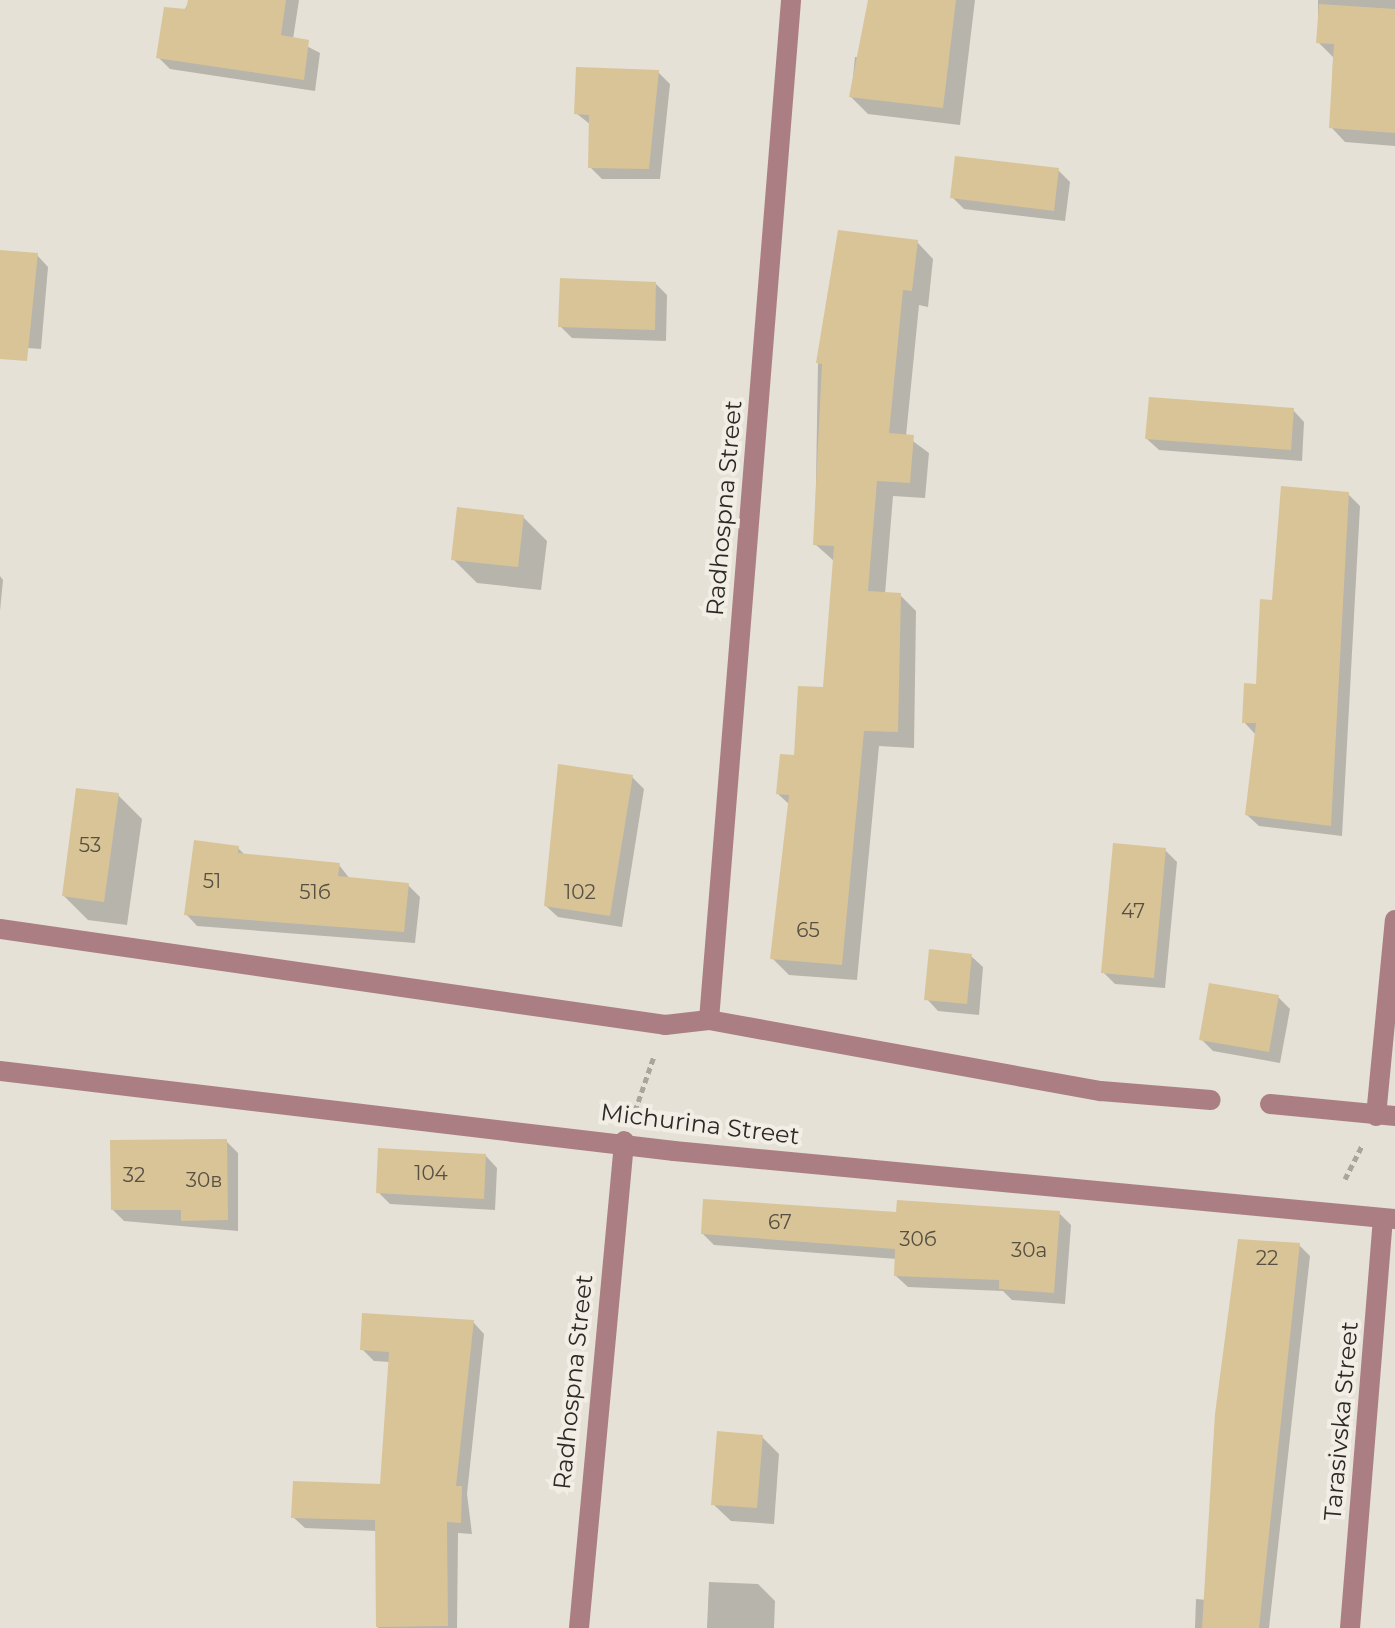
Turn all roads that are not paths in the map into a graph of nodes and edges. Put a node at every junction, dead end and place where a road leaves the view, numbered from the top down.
1 (791, 0) edge
2 (1395, 920) edge
3 (0, 929) edge
4 (709, 1020) junction
5 (0, 1071) edge
6 (1211, 1100) dead end
7 (1270, 1104) dead end
8 (1386, 1116) edge
9 (624, 1141) junction
10 (1389, 1219) edge
11 (579, 1628) edge
12 (1350, 1628) edge

1 - 4 street, Radhospna Street
2 - 8 street
3 - 4 street
4 - 6 street
5 - 9 street, Michurina Street
7 - 8 street
9 - 10 street, Michurina Street
9 - 11 street, Radhospna Street
10 - 12 street, Tarasivska Street

